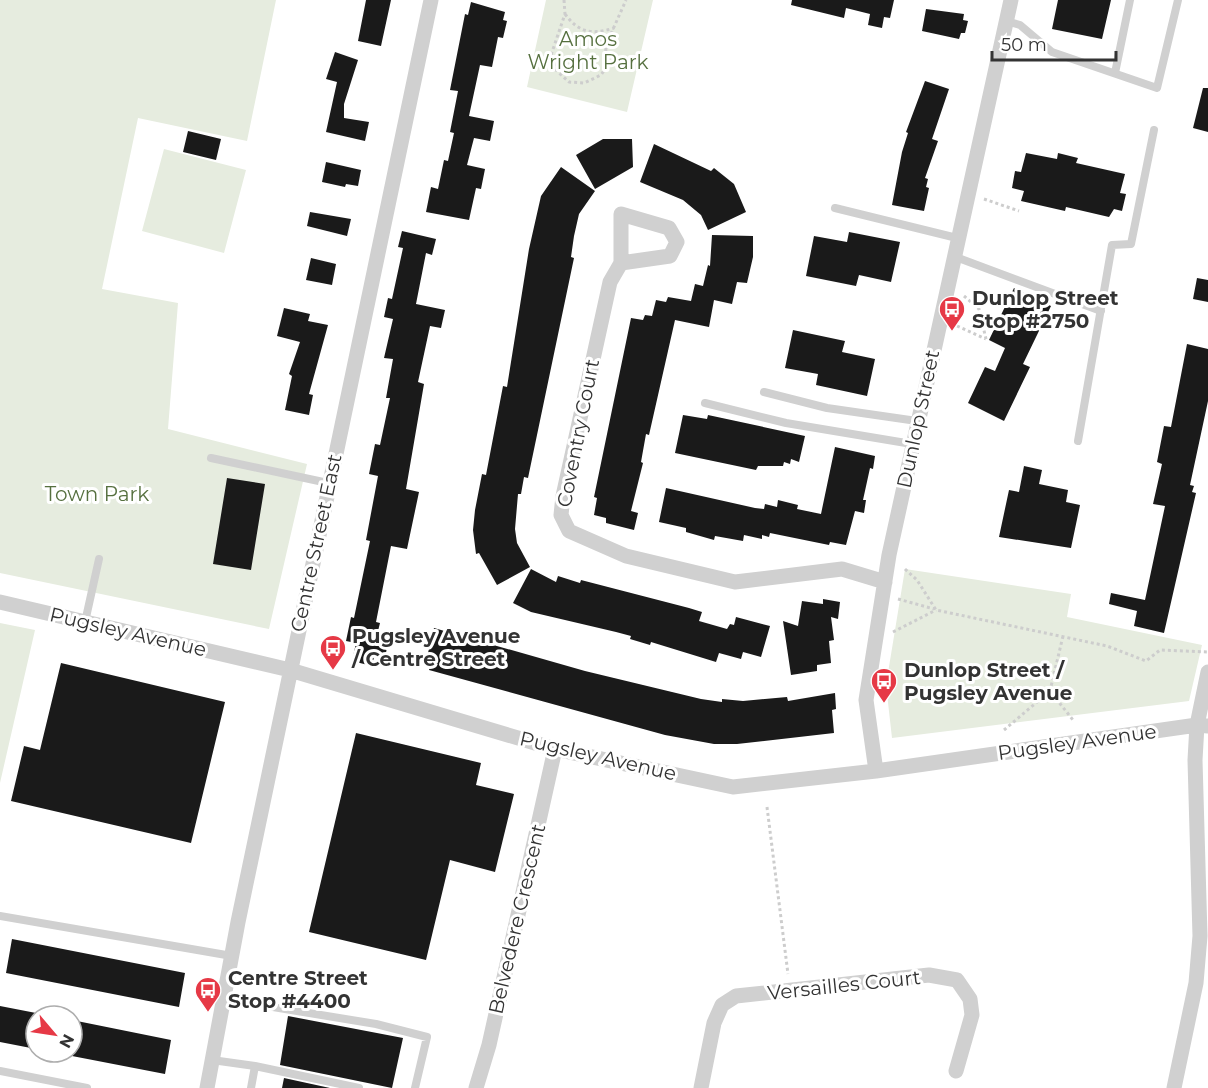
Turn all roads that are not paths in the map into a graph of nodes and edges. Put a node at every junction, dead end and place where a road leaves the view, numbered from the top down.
1 (431, 0) edge
2 (1011, 0) edge
3 (1130, 0) edge
4 (1178, 0) edge
5 (1006, 21) junction
6 (1115, 73) junction
7 (1154, 130) dead end
8 (835, 208) dead end
9 (957, 237) junction
10 (953, 256) junction
11 (621, 263) dead end
12 (1101, 311) junction
13 (764, 392) dead end
14 (705, 403) dead end
15 (917, 421) junction
16 (1078, 441) dead end
17 (912, 444) junction
18 (211, 458) dead end
19 (328, 483) junction
20 (99, 559) dead end
21 (885, 582) junction
22 (0, 602) edge
23 (85, 622) junction
24 (290, 670) junction
25 (1208, 672) edge
26 (1202, 726) edge
27 (555, 749) junction
28 (876, 771) junction
29 (0, 916) edge
30 (232, 956) junction
31 (224, 999) junction
32 (212, 1060) junction
33 (255, 1066) junction
34 (0, 1071) edge
35 (956, 1071) dead end
36 (87, 1088) edge
37 (207, 1088) edge
38 (251, 1088) edge
39 (358, 1088) edge
40 (415, 1088) edge
41 (476, 1088) edge
42 (700, 1088) edge
43 (1174, 1088) edge

1 - 19 street, Centre Street East
2 - 5 street, Dunlop Street
3 - 6 lane
4 - 6 lane
5 - 6 lane
5 - 9 street, Dunlop Street
7 - 12 lane
8 - 9 lane
9 - 10 street, Dunlop Street
10 - 12 lane
10 - 15 street, Dunlop Street
11 - 21 street, Coventry Court
12 - 16 lane
13 - 15 lane
14 - 17 lane
15 - 17 street, Dunlop Street
17 - 21 street, Dunlop Street
18 - 19 lane
19 - 24 street, Centre Street East
20 - 23 lane
21 - 28 street, Dunlop Street
22 - 23 street, Pugsley Avenue
23 - 24 street, Pugsley Avenue
24 - 27 street, Pugsley Avenue
24 - 30 street, Centre Street East
25 - 26 street
26 - 28 street, Pugsley Avenue
26 - 43 street
27 - 28 street, Pugsley Avenue
27 - 41 street, Belvedere Crescent
29 - 30 lane
30 - 31 street, Centre Street East
31 - 32 street, Centre Street East
31 - 40 lane
32 - 33 lane
32 - 37 street, Centre Street East
33 - 38 lane
33 - 39 lane
34 - 36 lane
35 - 42 street, Versailles Court

